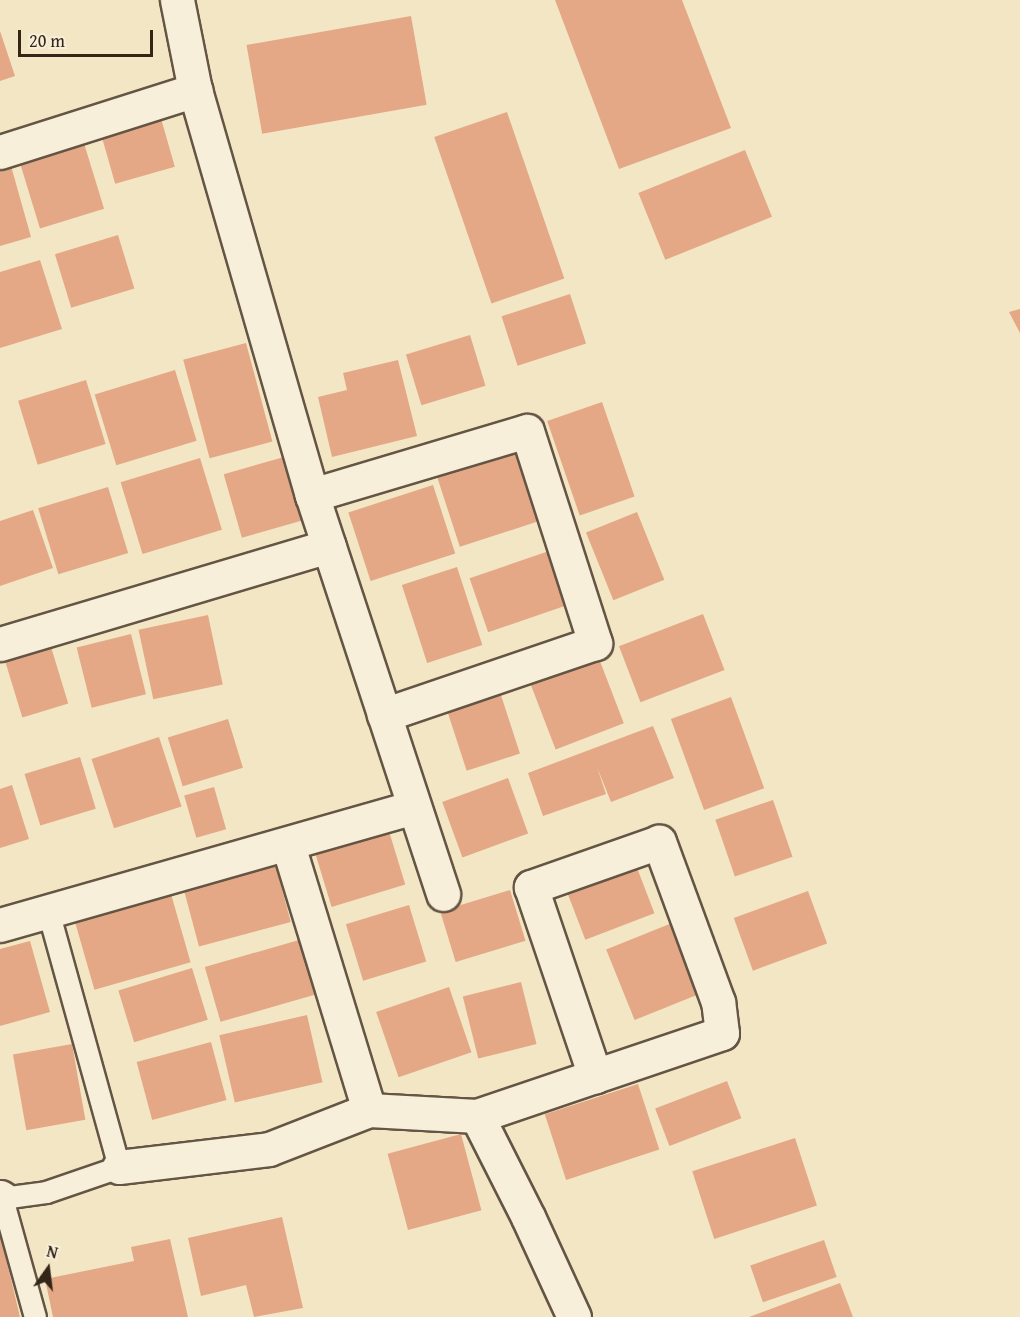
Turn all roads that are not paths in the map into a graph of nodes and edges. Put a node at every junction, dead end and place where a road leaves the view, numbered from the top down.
1 (177, 0) edge
2 (195, 90) junction
3 (0, 152) edge
4 (312, 495) junction
5 (329, 546) junction
6 (0, 644) edge
7 (384, 715) junction
8 (414, 807) junction
9 (288, 844) junction
10 (443, 894) dead end
11 (48, 911) junction
12 (0, 925) edge
13 (595, 1076) junction
14 (369, 1110) junction
15 (477, 1116) junction
16 (119, 1167) junction
17 (1, 1197) edge
18 (35, 1317) edge
19 (574, 1317) edge

1 - 2 street
2 - 3 street
2 - 4 street
4 - 5 street
4 - 7 street
5 - 6 street
5 - 7 street
7 - 8 street
8 - 9 street
8 - 10 street
9 - 11 street
9 - 14 street
11 - 12 street
11 - 16 lane
13 - 13 street
13 - 15 street
14 - 15 street
14 - 16 street
15 - 19 street
16 - 17 lane
17 - 18 lane

